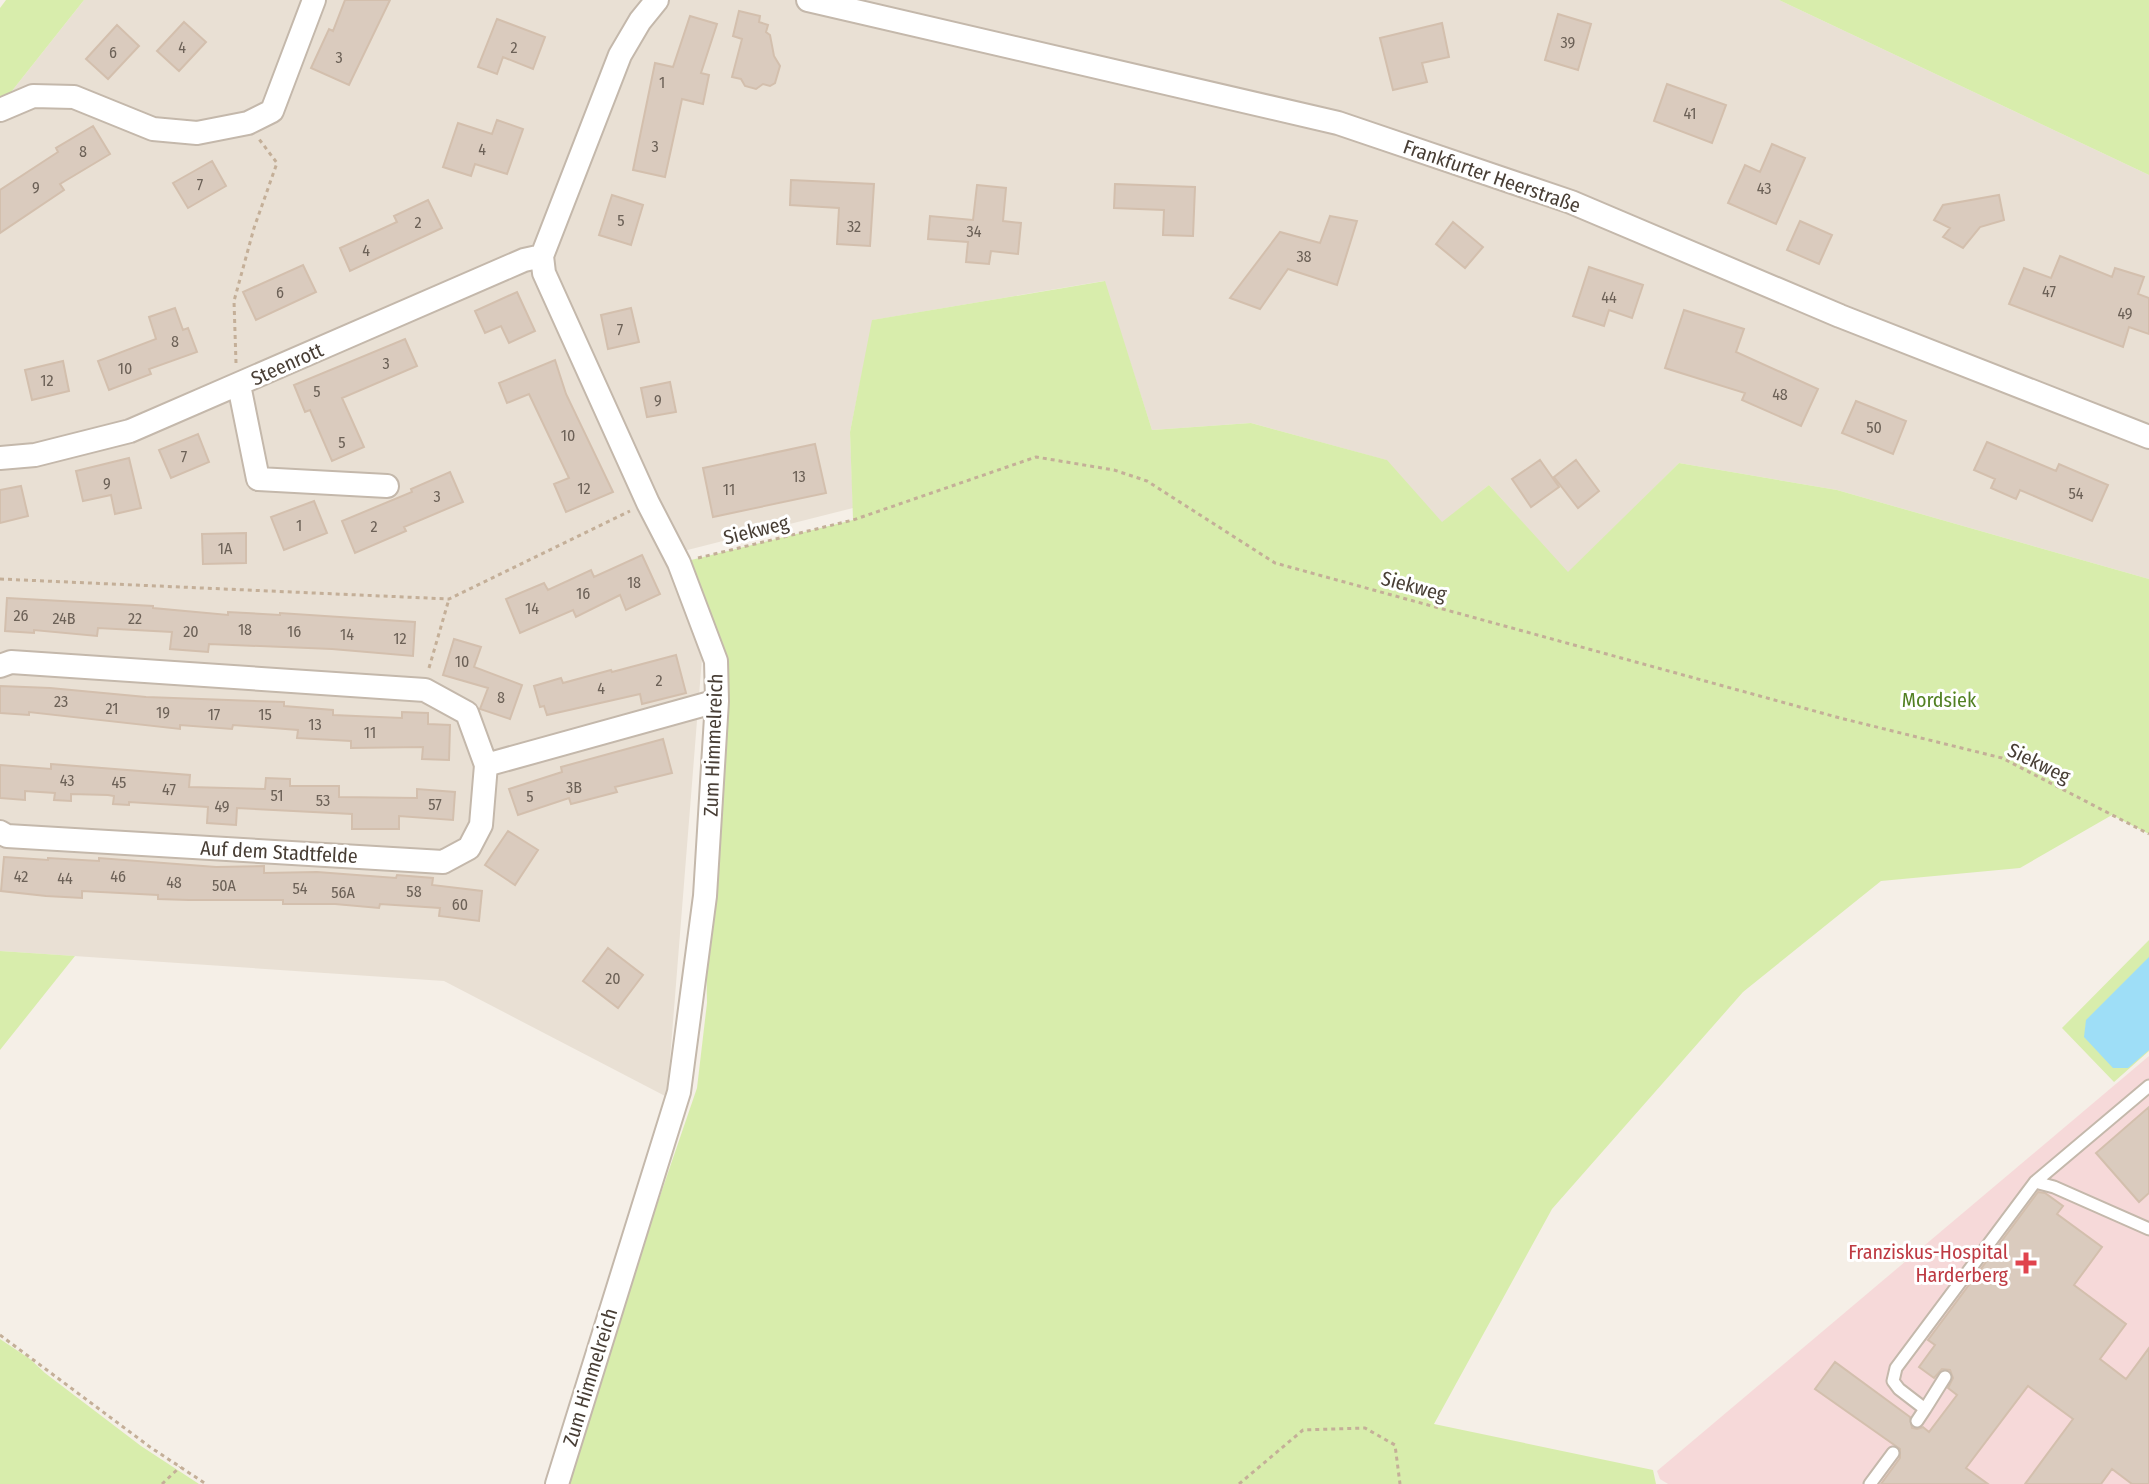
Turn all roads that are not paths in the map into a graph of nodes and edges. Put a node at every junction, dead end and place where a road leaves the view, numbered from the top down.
1 (314, 0) edge
2 (657, 0) edge
3 (808, 0) edge
4 (0, 110) edge
5 (542, 256) junction
6 (239, 385) junction
7 (2149, 437) edge
8 (0, 458) edge
9 (387, 486) dead end
10 (0, 666) edge
11 (717, 701) junction
12 (486, 765) junction
13 (0, 832) edge
14 (2149, 1086) edge
15 (2035, 1182) junction
16 (2149, 1229) edge
17 (1945, 1377) dead end
18 (1925, 1409) junction
19 (1917, 1421) dead end
20 (1893, 1453) dead end
21 (557, 1484) edge
22 (1870, 1484) edge

1 - 4 street
2 - 5 street
3 - 7 street, Frankfurter Heerstraße
5 - 6 street, Steenrott
5 - 11 street, Zum Himmelreich
6 - 8 street
6 - 9 street, Steenrott
10 - 12 street, Auf dem Stadtfelde
11 - 12 street
11 - 21 street, Zum Himmelreich
12 - 13 street, Auf dem Stadtfelde
14 - 15 lane
15 - 16 lane
15 - 18 lane
17 - 18 lane
18 - 19 lane
20 - 22 lane

